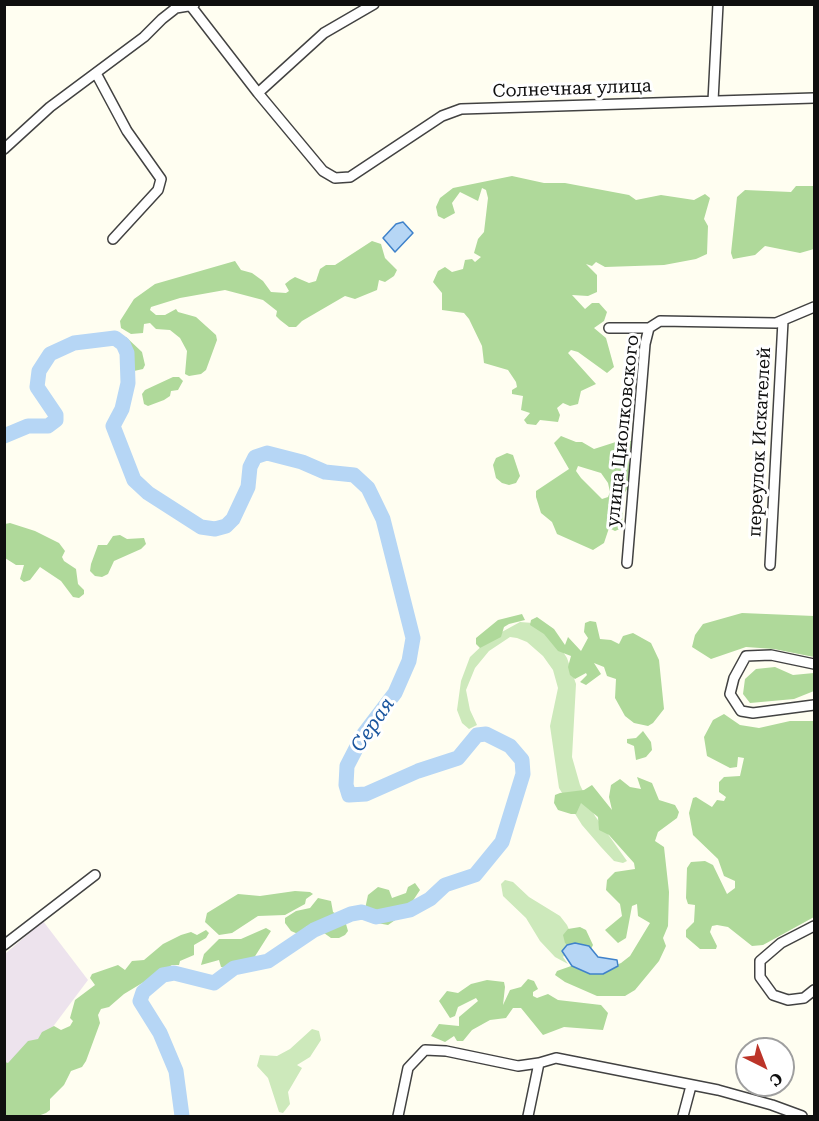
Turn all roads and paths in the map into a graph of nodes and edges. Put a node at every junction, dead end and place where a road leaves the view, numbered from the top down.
1 (196, 4) edge
2 (374, 4) edge
3 (718, 4) edge
4 (190, 5) edge
5 (97, 75) junction
6 (258, 93) junction
7 (814, 99) edge
8 (713, 100) junction
9 (4, 149) edge
10 (113, 239) dead end
11 (814, 307) edge
12 (783, 321) junction
13 (609, 328) dead end
14 (649, 328) junction
15 (627, 563) dead end
16 (770, 565) dead end
17 (814, 664) edge
18 (812, 704) edge
19 (95, 875) dead end
20 (814, 926) edge
21 (4, 945) edge
22 (814, 990) edge
23 (539, 1064) junction
24 (691, 1086) junction
25 (398, 1116) edge
26 (528, 1116) edge
27 (683, 1116) edge
28 (802, 1116) edge

1 - 4 street
2 - 6 street
3 - 8 street
4 - 5 street
4 - 6 street
5 - 9 street
5 - 10 street
6 - 8 street, Солнечная улица
7 - 8 street, Солнечная улица
11 - 12 street, улица Циолковского
12 - 14 street, улица Циолковского
12 - 16 street, переулок Искателей
13 - 14 street
14 - 15 street, улица Циолковского
17 - 18 street
19 - 21 street
20 - 22 street
23 - 24 street
23 - 25 street
23 - 26 street
24 - 27 street
24 - 28 street

